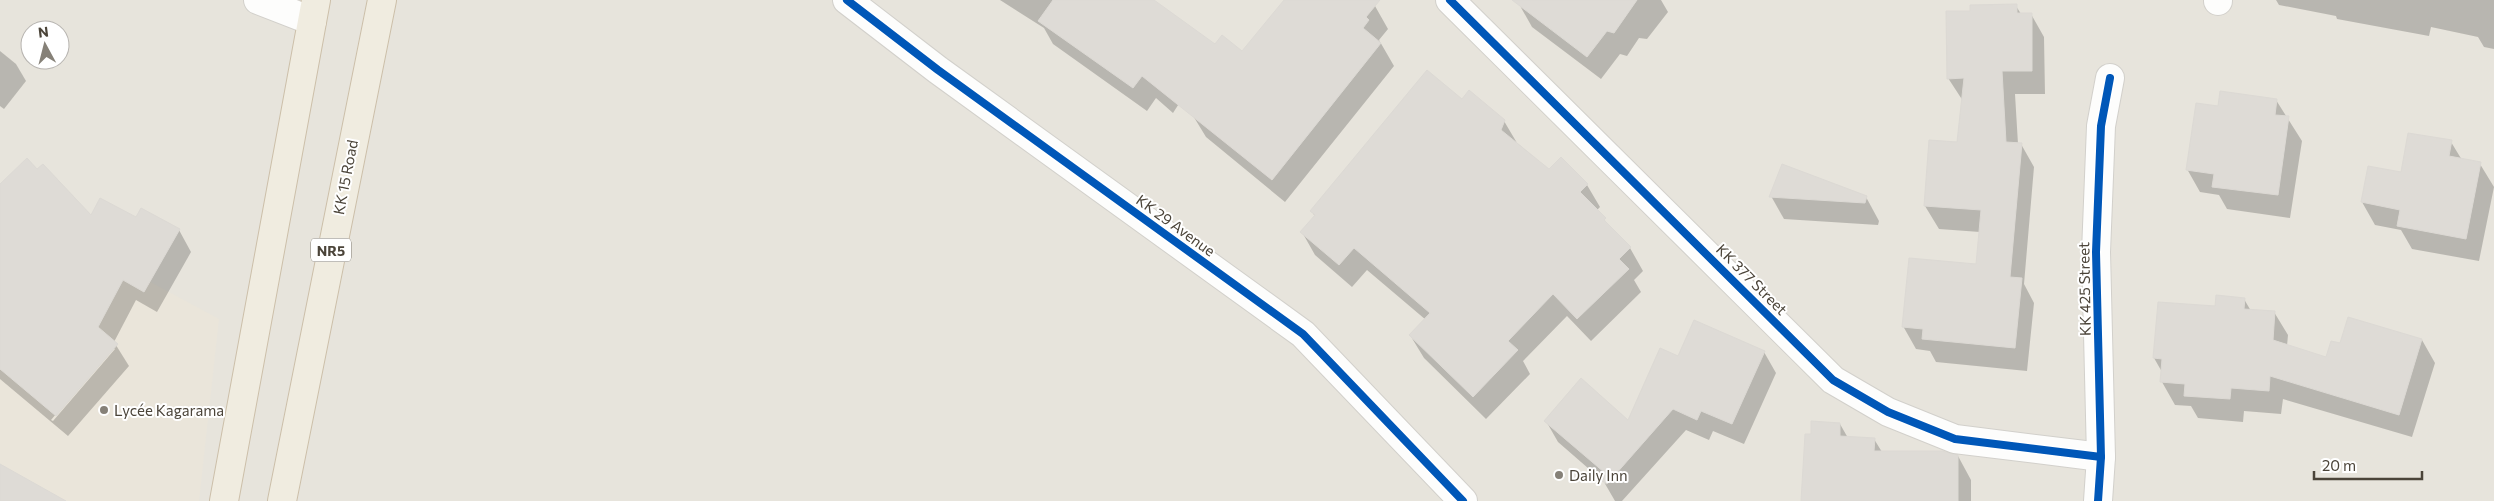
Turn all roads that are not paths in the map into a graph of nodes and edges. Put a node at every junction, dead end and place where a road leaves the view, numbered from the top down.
1 (258, 0) edge
2 (382, 0) edge
3 (847, 0) edge
4 (1450, 0) edge
5 (314, 11) edge
6 (2110, 78) dead end
7 (2101, 457) junction
8 (224, 501) edge
9 (282, 501) edge
10 (1464, 501) edge
11 (2098, 501) edge

1 - 5 street
2 - 9 highway, KK 15 Road / NR5
3 - 10 street, KK 29 Avenue
4 - 7 street, KK 377 Street
5 - 8 highway
6 - 7 street, KK 425 Street
7 - 11 street, KK 425 Street

